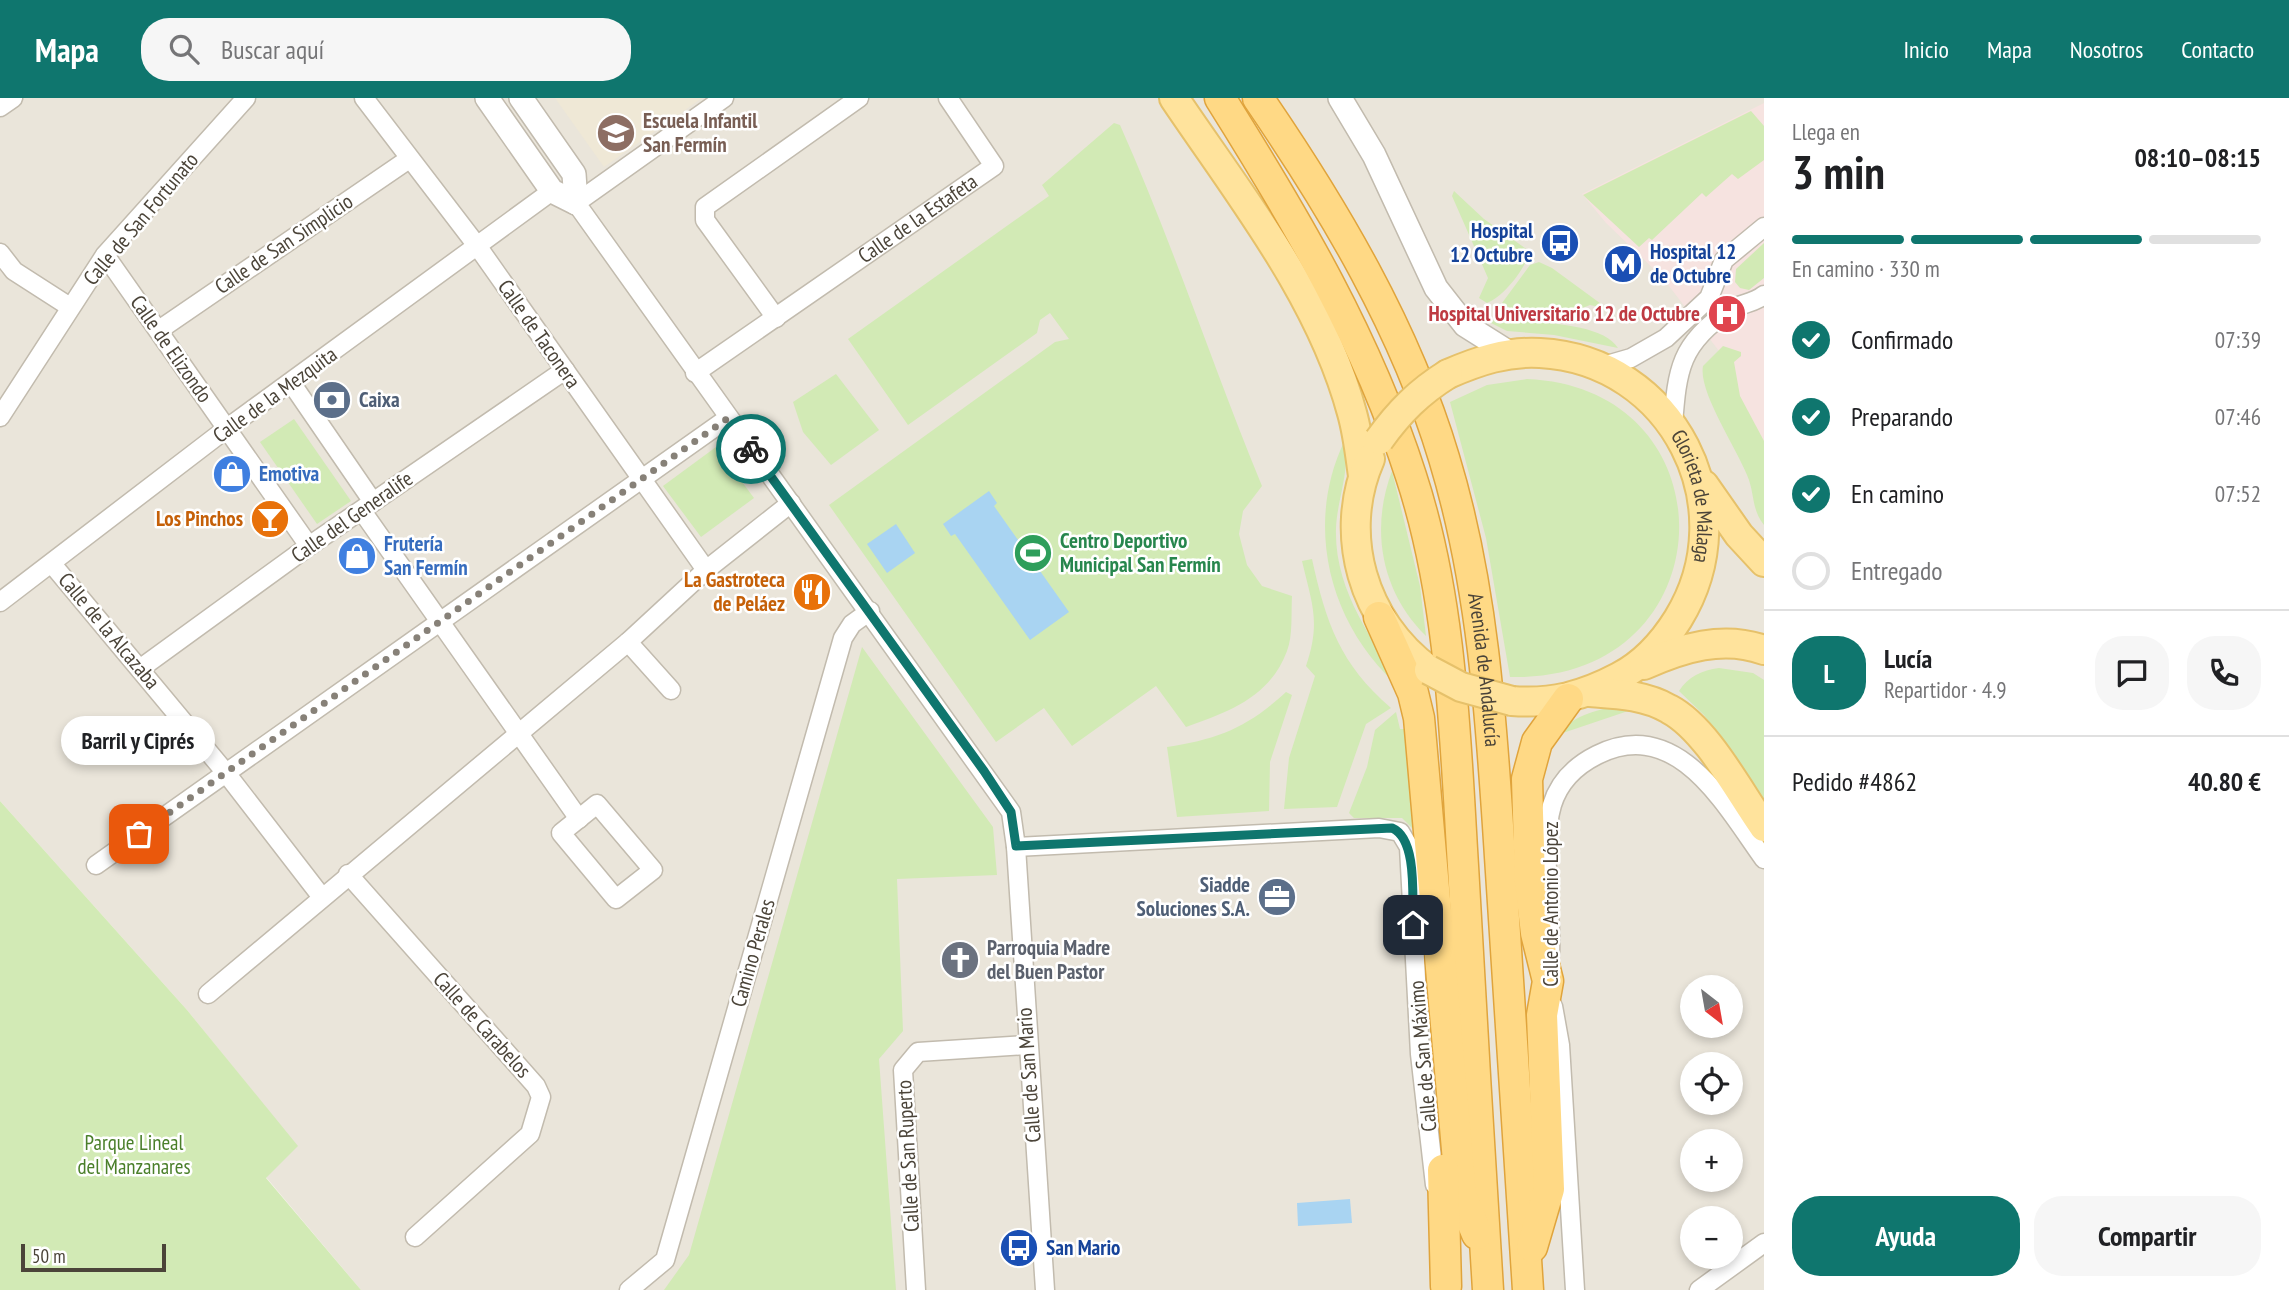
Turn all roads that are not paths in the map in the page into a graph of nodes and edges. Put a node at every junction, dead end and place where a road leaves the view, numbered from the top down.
1 (246, 98) edge
2 (487, 98) edge
3 (521, 98) edge
4 (724, 98) edge
5 (859, 98) edge
6 (948, 98) edge
7 (1174, 98) edge
8 (1220, 98) edge
9 (1258, 98) edge
10 (1340, 98) edge
11 (368, 99) edge
12 (409, 159) junction
13 (574, 174) junction
14 (552, 191) junction
15 (576, 202) junction
16 (1764, 227) edge
17 (478, 247) junction
18 (0, 253) edge
19 (105, 255) junction
20 (7, 276) edge
21 (1717, 284) junction
22 (1764, 295) edge
23 (70, 307) junction
24 (1736, 307) junction
25 (776, 318) junction
26 (159, 330) junction
27 (1511, 354) junction
28 (1600, 367) junction
29 (565, 370) junction
30 (695, 373) junction
31 (292, 384) junction
32 (0, 417) edge
33 (728, 418) junction
34 (1673, 425) junction
35 (226, 429) junction
36 (1363, 476) junction
37 (1698, 477) junction
38 (643, 480) junction
39 (791, 503) junction
40 (368, 506) junction
41 (309, 546) junction
42 (1764, 562) edge
43 (52, 564) junction
44 (706, 570) junction
45 (0, 602) edge
46 (870, 611) junction
47 (1379, 617) junction
48 (441, 619) junction
49 (628, 642) junction
50 (1764, 650) edge
51 (141, 668) junction
52 (1632, 670) junction
53 (671, 690) dead end
54 (1579, 695) junction
55 (518, 733) junction
56 (226, 773) junction
57 (579, 819) junction
58 (1764, 827) edge
59 (1016, 846) junction
60 (1764, 859) edge
61 (96, 865) dead end
62 (348, 874) junction
63 (321, 896) junction
64 (1548, 981) junction
65 (208, 994) dead end
66 (1444, 1005) junction
67 (1027, 1045) junction
68 (415, 1237) dead end
69 (1764, 1243) edge
70 (1486, 1253) junction
71 (1527, 1279) edge
72 (1446, 1288) edge
73 (629, 1290) edge
74 (916, 1290) edge
75 (1045, 1290) edge
76 (1488, 1290) edge
77 (1575, 1290) edge
78 (1699, 1290) edge

1 - 19 street, Calle de San Fortunato
2 - 14 street
3 - 13 street
4 - 15 street
5 - 25 street
6 - 25 street, Calle de la Estafeta
7 - 36 main road
8 - 70 highway, Avenida de Andalucía
9 - 71 highway, Avenida de Andalucía
10 - 27 street
11 - 12 street, Calle de Taconera
12 - 17 street, Calle de Taconera
12 - 26 street, Calle de San Simplicio
13 - 14 street
13 - 15 street
14 - 15 street
14 - 17 street, Calle de la Mezquita
15 - 30 street
16 - 21 street
17 - 29 street, Calle de Taconera
17 - 31 street, Calle de la Mezquita
18 - 20 street
19 - 23 street, Calle de San Fortunato
19 - 26 street, Calle de Elizondo
20 - 23 street
21 - 24 street
21 - 28 street
22 - 24 street
23 - 32 street, Calle de San Fortunato
24 - 34 street
25 - 30 street, Calle de la Estafeta
26 - 35 street, Calle de Elizondo
27 - 28 main road, Glorieta de Málaga
27 - 36 main road, Glorieta de Málaga, bridge
28 - 34 main road, Glorieta de Málaga
29 - 38 street, Calle de Taconera
29 - 40 street, Calle del Generalife
30 - 33 street
31 - 35 street, Calle de la Mezquita
31 - 40 street
33 - 38 street
33 - 39 street
34 - 37 main road, Glorieta de Málaga
35 - 41 street, Calle de Elizondo
35 - 43 street, Calle de la Mezquita
36 - 47 main road, Glorieta de Málaga
37 - 42 main road
37 - 52 main road, Glorieta de Málaga
38 - 44 street, Calle de Taconera
38 - 48 street
39 - 44 street
39 - 46 street
40 - 41 street, Calle del Generalife
40 - 48 street
41 - 51 street, Calle del Generalife
43 - 45 street, Calle de la Mezquita
43 - 51 street, Calle de la Alcazaba
44 - 49 street
46 - 59 street, Calle de San Mario
46 - 73 street, Camino Perales
47 - 54 main road, Glorieta de Málaga, bridge
47 - 66 highway
48 - 55 street
48 - 56 street
49 - 53 street
49 - 55 street
50 - 52 main road
51 - 56 street, Calle de la Alcazaba
52 - 54 main road, Glorieta de Málaga
54 - 58 main road
54 - 64 highway
55 - 57 street
55 - 62 street
56 - 61 street
56 - 63 street, Calle de la Alcazaba
57 - 57 street
59 - 67 street, Calle de San Mario
59 - 72 street, Calle de San Máximo
60 - 64 street, Calle de Antonio López
62 - 63 street
62 - 68 street, Calle de Carabelos
63 - 65 street
64 - 71 highway
64 - 77 street, Calle de Antonio López
66 - 70 highway
66 - 72 highway
67 - 74 street, Calle de San Ruperto
67 - 75 street, Calle de San Mario
69 - 78 street
70 - 76 highway, Avenida de Andalucía

